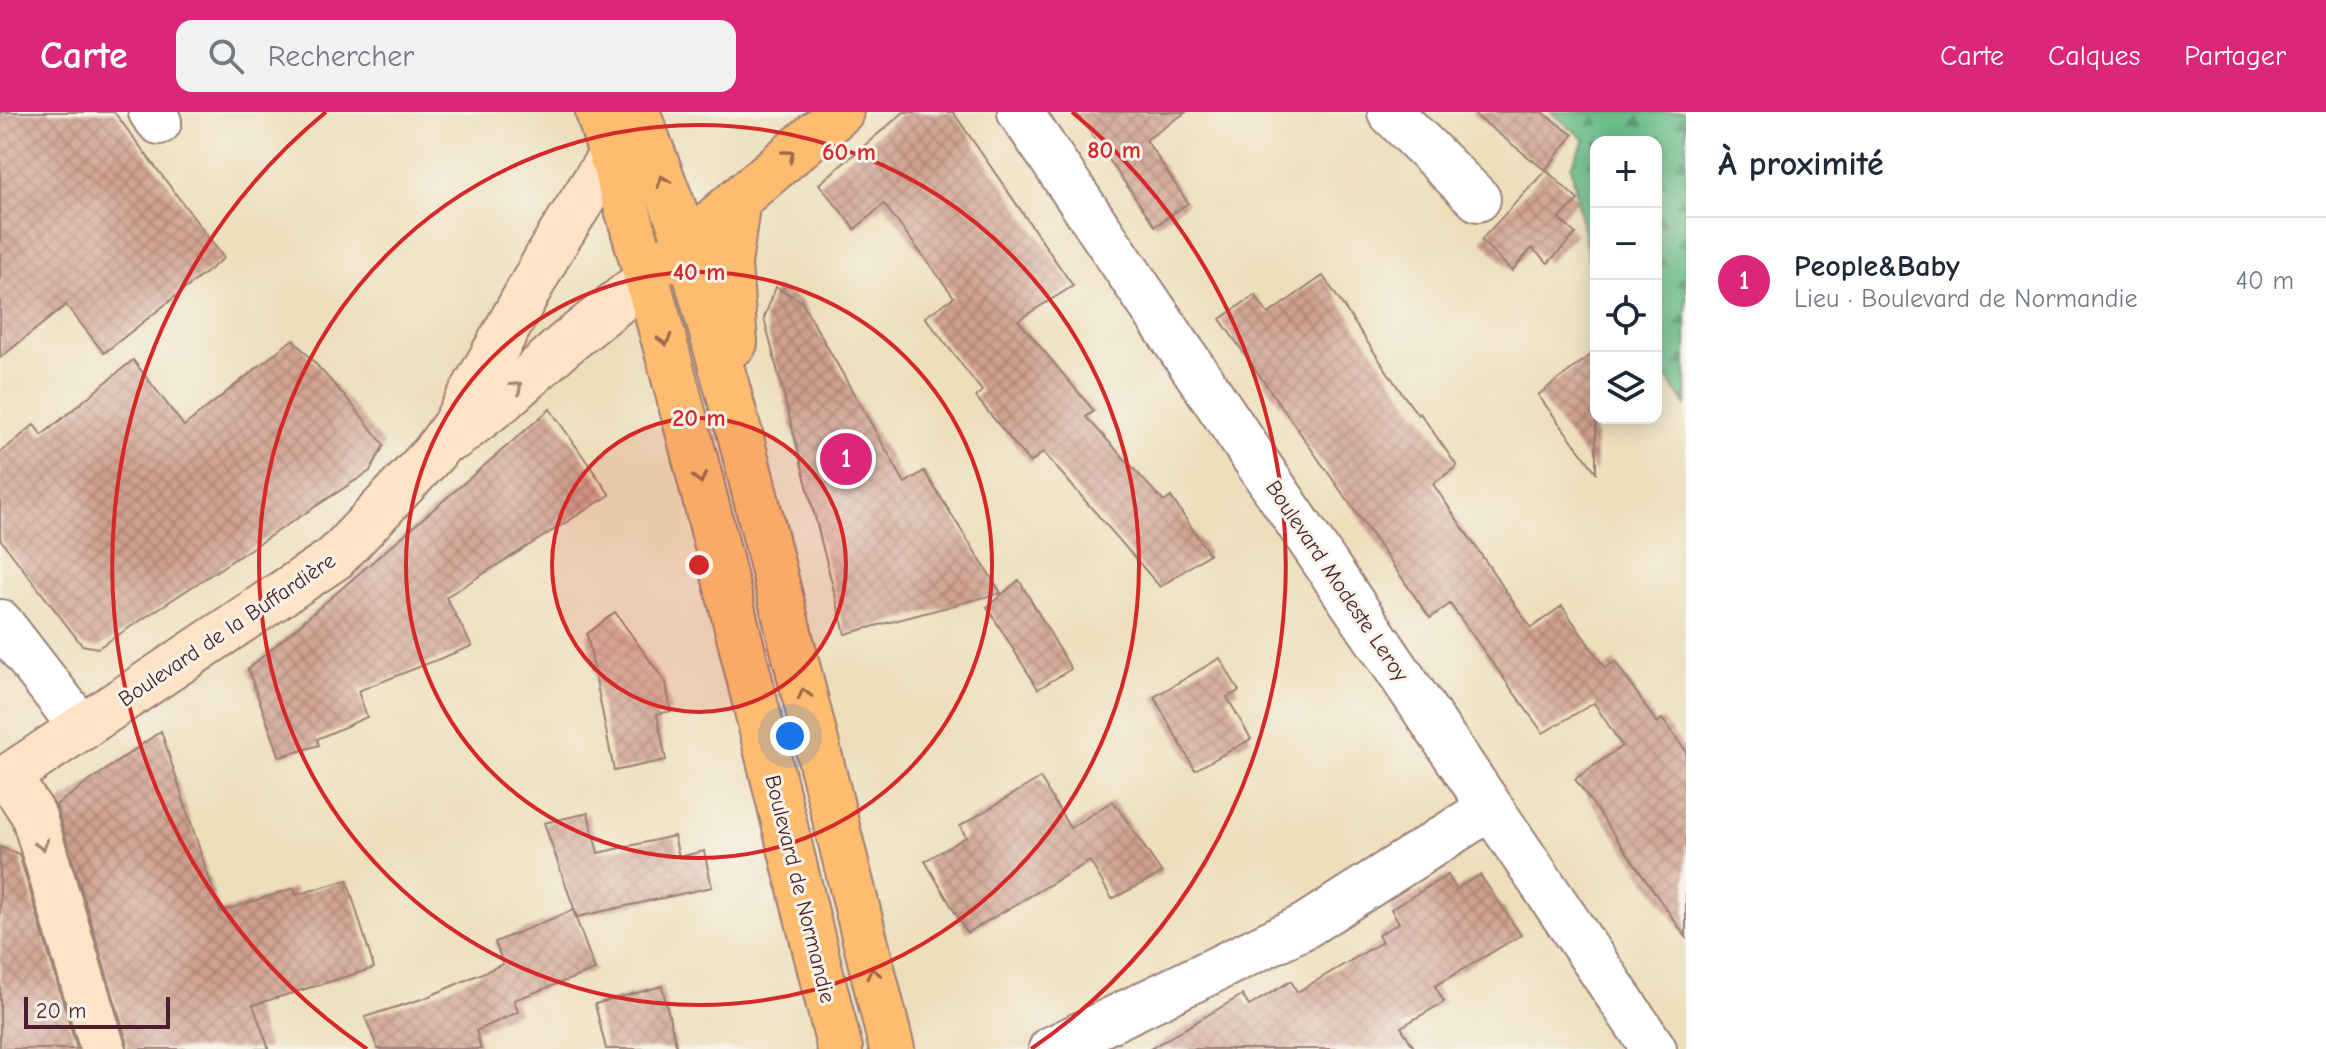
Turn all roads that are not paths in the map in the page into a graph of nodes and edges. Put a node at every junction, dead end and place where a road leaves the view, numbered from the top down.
1 (841, 112) edge
2 (1020, 112) edge
3 (1390, 112) edge
4 (630, 114) edge
5 (611, 155) junction
6 (738, 199) junction
7 (1478, 199) dead end
8 (687, 243) junction
9 (648, 278) junction
10 (741, 438) junction
11 (434, 453) junction
12 (0, 622) edge
13 (82, 728) junction
14 (4, 779) edge
15 (1490, 808) junction
16 (103, 1049) edge
17 (840, 1049) edge
18 (892, 1049) edge
19 (1051, 1049) edge
20 (1654, 1049) edge

6 -> 1 main road
2 - 15 street, Boulevard Modeste Leroy
3 - 7 street
4 - 5 main road
8 -> 4 main road
5 - 9 main road, Boulevard de Normandie
5 - 11 main road, Boulevard de la Buffardière
6 - 8 main road
6 - 10 main road
8 - 9 main road
8 - 10 main road
11 -> 9 main road, Boulevard de la Buffardière
9 -> 17 main road, Boulevard de Normandie
18 -> 10 main road
11 - 13 main road, Boulevard de la Buffardière
12 - 13 street
13 - 14 main road, Boulevard de la Buffardière
14 -> 16 main road
15 - 19 street
15 - 20 street, Boulevard Modeste Leroy

